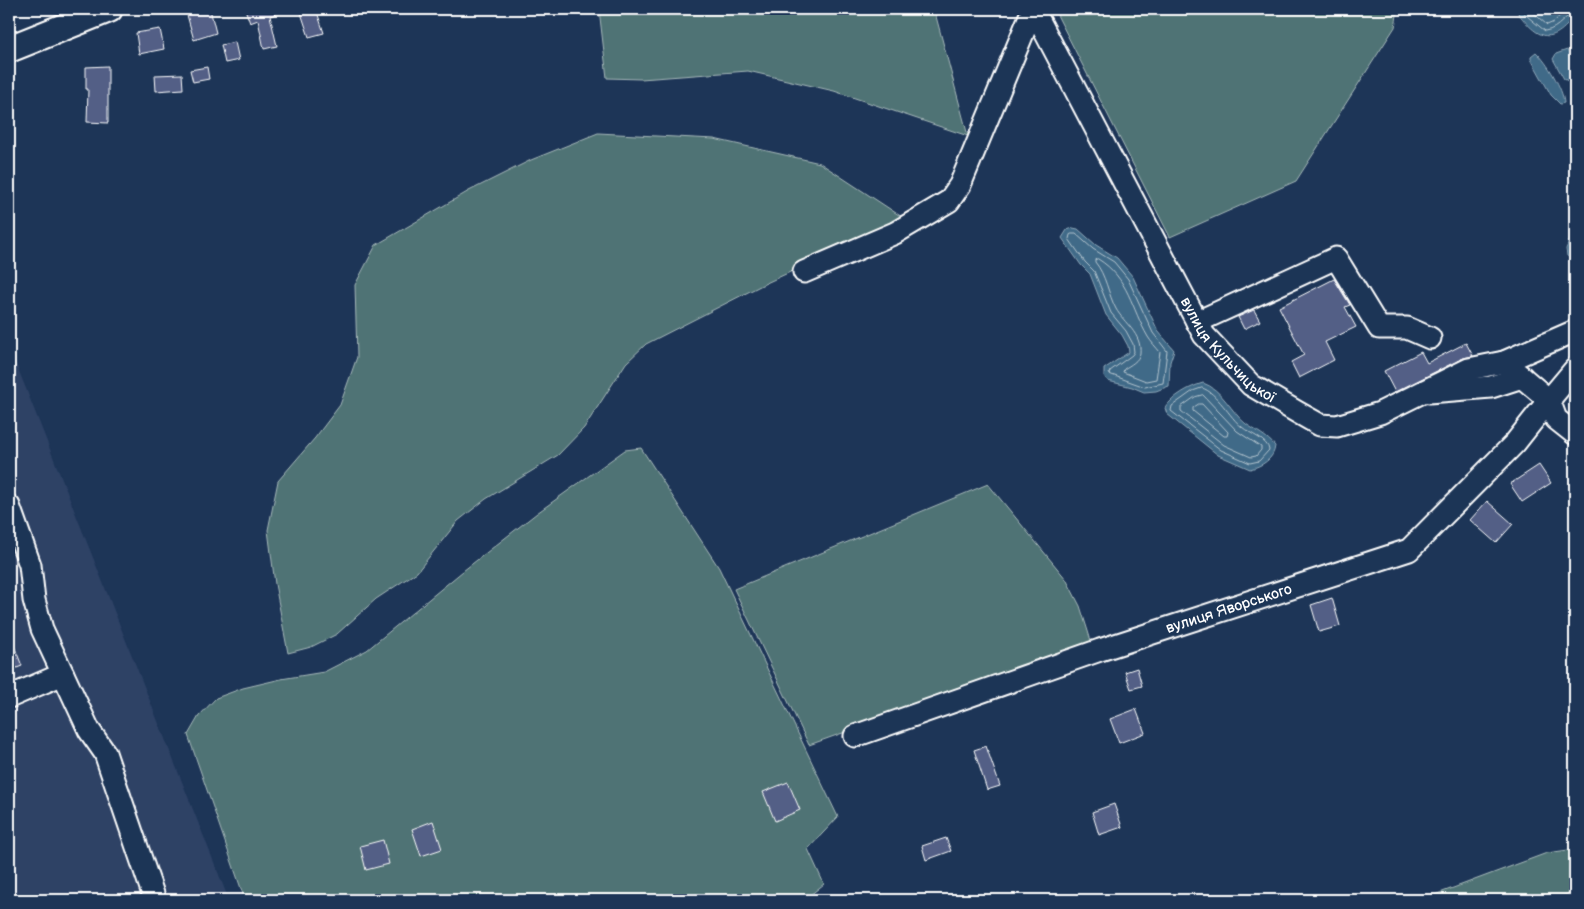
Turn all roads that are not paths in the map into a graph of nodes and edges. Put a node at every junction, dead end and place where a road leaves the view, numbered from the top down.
1 (109, 9) edge
2 (1033, 9) edge
3 (67, 16) edge
4 (9, 49) edge
5 (804, 272) dead end
6 (1197, 322) junction
7 (1575, 331) edge
8 (1430, 338) dead end
9 (1504, 362) junction
10 (1575, 369) edge
11 (1522, 377) junction
12 (1421, 392) junction
13 (1549, 400) junction
14 (1575, 434) edge
15 (9, 506) edge
16 (63, 674) junction
17 (9, 697) edge
18 (855, 736) dead end
19 (155, 900) edge

1 - 3 main road
2 - 5 street
2 - 6 street, вулиця Кульчицької
3 - 4 main road
6 - 8 street
6 - 12 street, вулиця Кульчицької
7 - 9 street, вулиця Кульчицької
9 - 11 street
9 - 12 street, вулиця Кульчицької
10 - 13 street, вулиця Яворського
11 - 12 street
11 - 13 street
13 - 14 street
13 - 18 street, вулиця Яворського
15 - 16 street
16 - 17 street
16 - 19 street

